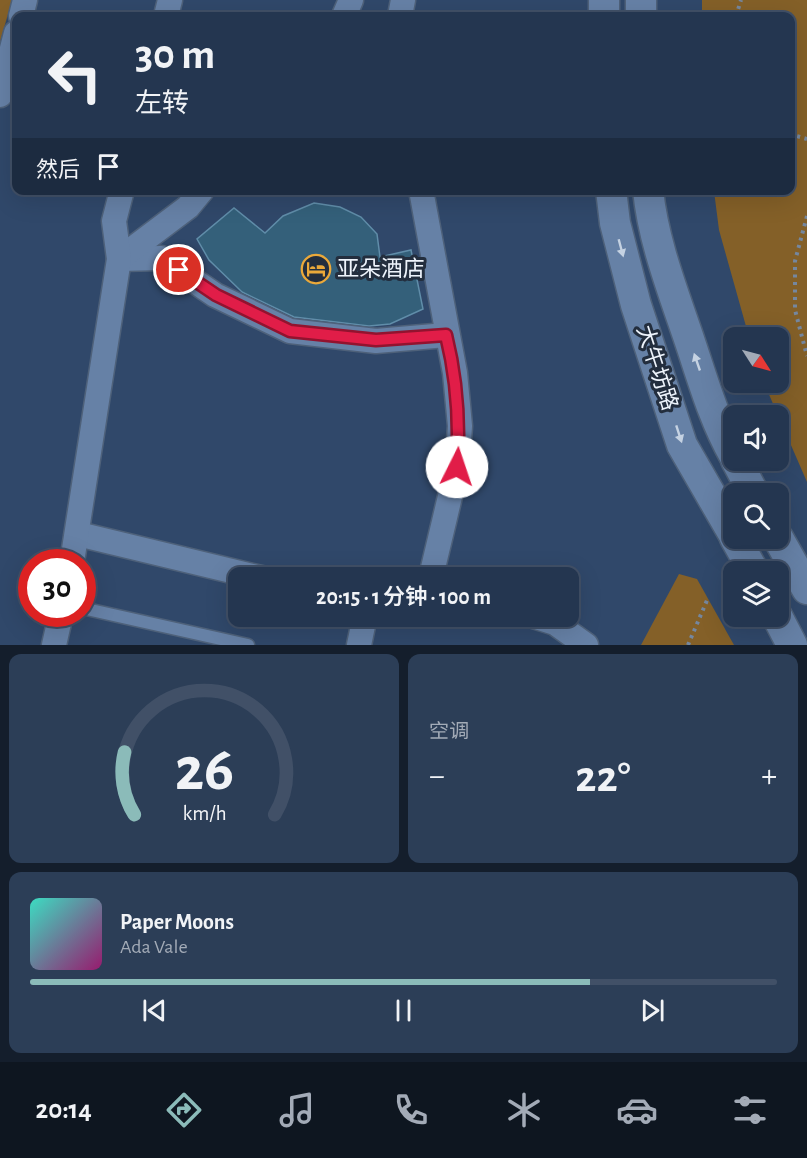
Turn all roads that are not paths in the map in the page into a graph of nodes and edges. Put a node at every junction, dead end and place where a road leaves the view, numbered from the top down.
1 (12, 48) edge
2 (0, 95) edge
3 (121, 195) edge
4 (198, 195) edge
5 (422, 195) edge
6 (612, 195) edge
7 (649, 195) edge
8 (119, 259) junction
9 (446, 335) junction
10 (723, 435) edge
11 (723, 518) edge
12 (78, 534) junction
13 (75, 549) edge
14 (784, 549) edge
15 (433, 567) edge
16 (228, 570) edge
17 (807, 589) edge
18 (96, 611) edge
19 (58, 627) edge
20 (363, 627) edge
21 (561, 627) edge
22 (783, 627) edge
23 (54, 645) edge
24 (248, 645) edge
25 (359, 645) edge
26 (586, 645) edge
27 (792, 645) edge

1 - 2 street
3 - 8 street
4 - 8 street
5 - 9 street
6 -> 11 street, 大牛坊路
10 -> 7 street, 大牛坊路
8 - 9 street
8 - 12 street
9 - 15 street
12 - 13 street
12 - 16 street
14 - 17 street
18 - 24 lane
19 - 23 street
20 - 25 street
21 - 26 street
22 - 27 street

